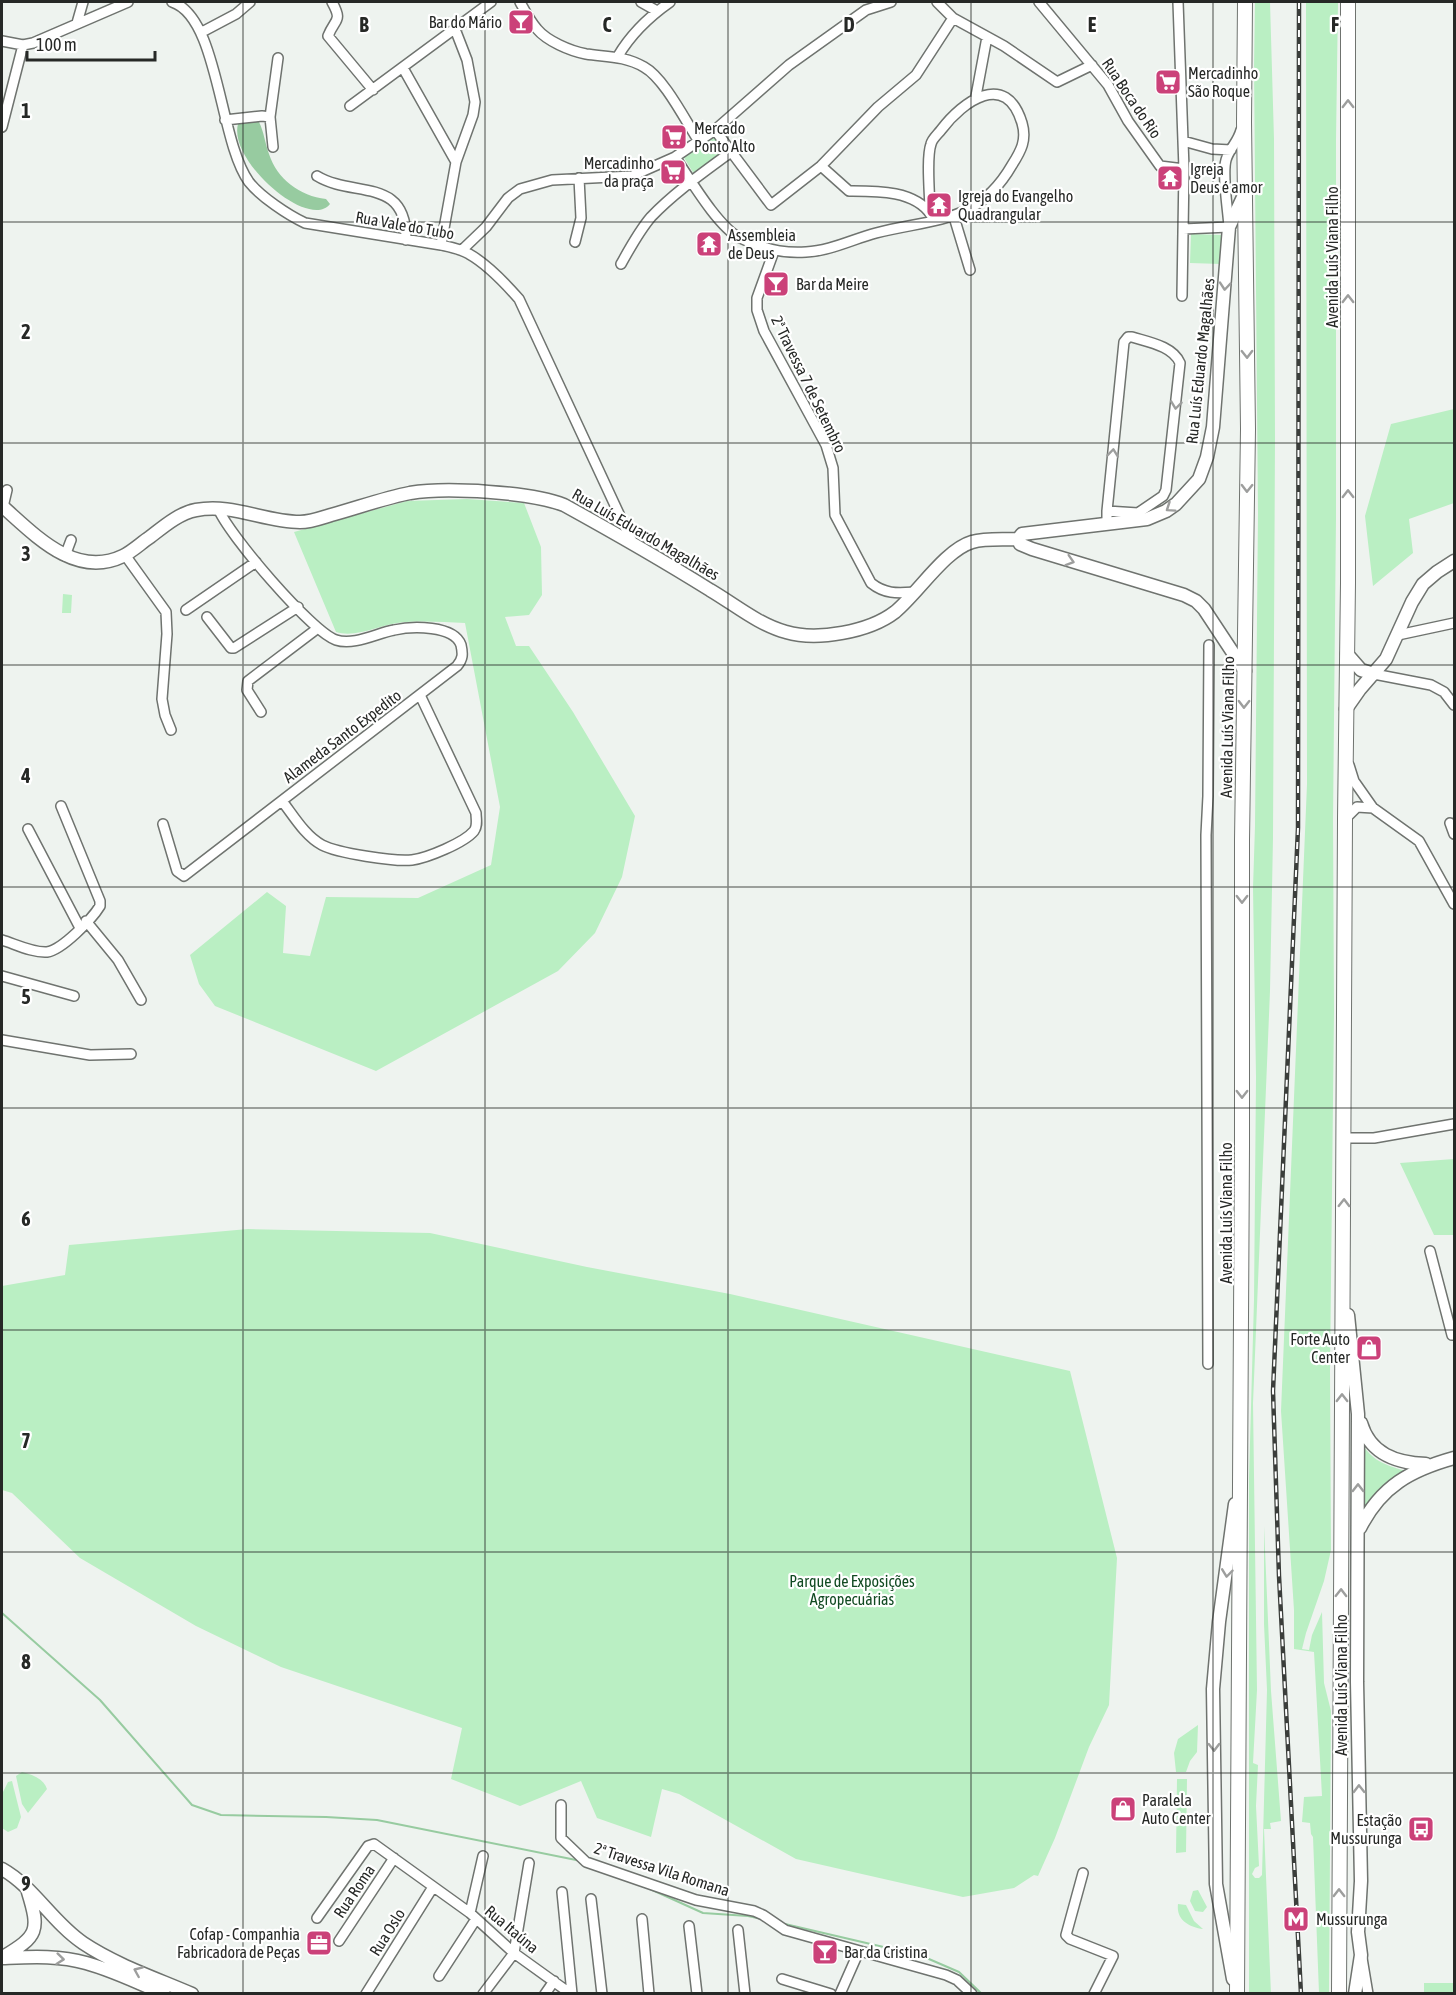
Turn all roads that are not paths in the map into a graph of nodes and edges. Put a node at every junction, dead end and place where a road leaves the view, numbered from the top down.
1 (83, 2) edge
2 (128, 2) edge
3 (172, 2) edge
4 (250, 2) edge
5 (332, 2) edge
6 (491, 2) edge
7 (520, 2) edge
8 (641, 2) edge
9 (670, 2) edge
10 (891, 2) edge
11 (937, 2) edge
12 (1039, 2) edge
13 (1178, 2) edge
14 (1245, 2) edge
15 (1348, 2) edge
16 (657, 11) junction
17 (953, 18) junction
18 (77, 23) junction
19 (455, 29) junction
20 (202, 32) junction
21 (987, 37) junction
22 (2, 41) edge
23 (22, 45) junction
24 (618, 56) junction
25 (278, 58) dead end
26 (1092, 65) junction
27 (403, 68) junction
28 (373, 90) junction
29 (976, 96) junction
30 (350, 106) dead end
31 (270, 117) junction
32 (225, 120) junction
33 (1244, 122) junction
34 (2, 127) edge
35 (715, 130) junction
36 (698, 140) junction
37 (1184, 141) junction
38 (273, 147) dead end
39 (1231, 150) junction
40 (731, 152) junction
41 (675, 157) junction
42 (456, 162) junction
43 (821, 166) junction
44 (1184, 169) junction
45 (317, 176) dead end
46 (579, 178) junction
47 (692, 182) junction
48 (1245, 193) junction
49 (931, 217) junction
50 (954, 217) junction
51 (1229, 227) junction
52 (1183, 229) junction
53 (406, 240) junction
54 (575, 242) dead end
55 (441, 244) junction
56 (462, 250) junction
57 (774, 251) junction
58 (621, 264) dead end
59 (970, 270) dead end
60 (1182, 296) dead end
61 (7, 490) dead end
62 (2, 506) edge
63 (218, 508) junction
64 (1107, 517) junction
65 (1018, 539) junction
66 (71, 540) dead end
67 (633, 544) junction
68 (125, 555) junction
69 (65, 556) junction
70 (1455, 561) edge
71 (256, 562) junction
72 (916, 592) junction
73 (298, 607) junction
74 (186, 610) dead end
75 (207, 617) dead end
76 (1455, 623) edge
77 (318, 628) junction
78 (1220, 633) junction
79 (1398, 635) junction
80 (1347, 654) junction
81 (1245, 671) junction
82 (1374, 674) junction
83 (420, 695) junction
84 (1455, 705) edge
85 (1346, 709) junction
86 (261, 712) dead end
87 (171, 730) dead end
88 (1346, 745) junction
89 (282, 801) junction
90 (61, 806) dead end
91 (1373, 808) junction
92 (1345, 819) junction
93 (163, 824) dead end
94 (1450, 824) dead end
95 (28, 830) dead end
96 (1455, 834) edge
97 (1455, 903) edge
98 (83, 925) junction
99 (2, 940) edge
100 (2, 976) edge
101 (74, 996) dead end
102 (141, 1000) dead end
103 (2, 1040) edge
104 (131, 1054) dead end
105 (1455, 1124) edge
106 (1345, 1138) junction
107 (1430, 1251) dead end
108 (1343, 1268) junction
109 (1453, 1335) edge
110 (1208, 1364) dead end
111 (1358, 1413) junction
112 (1241, 1452) junction
113 (1455, 1458) edge
114 (1430, 1465) junction
115 (1358, 1532) junction
116 (561, 1805) dead end
117 (483, 1856) dead end
118 (394, 1858) junction
119 (529, 1863) dead end
120 (2, 1869) edge
121 (1083, 1873) dead end
122 (26, 1886) junction
123 (433, 1887) junction
124 (562, 1892) dead end
125 (591, 1899) dead end
126 (473, 1916) junction
127 (317, 1918) dead end
128 (642, 1919) dead end
129 (689, 1926) dead end
130 (738, 1930) dead end
131 (339, 1941) dead end
132 (859, 1951) junction
133 (514, 1953) junction
134 (1361, 1955) junction
135 (2, 1958) edge
136 (439, 1976) dead end
137 (782, 1979) dead end
138 (554, 1981) junction
139 (970, 1991) edge
140 (164, 1994) edge
141 (192, 1994) edge
142 (366, 1994) edge
143 (483, 1994) edge
144 (545, 1994) edge
145 (572, 1994) edge
146 (602, 1994) edge
147 (649, 1994) edge
148 (698, 1994) edge
149 (745, 1994) edge
150 (831, 1994) edge
151 (840, 1994) edge
152 (1094, 1994) edge
153 (1236, 1994) edge
154 (1340, 1994) edge
155 (1355, 1994) edge
156 (1368, 1994) edge

1 - 18 street
2 - 18 street
3 - 20 street, Rua Vale do Tubo
4 - 20 street
5 - 28 street
6 - 19 street
7 - 24 street
8 - 16 street
9 - 16 street
10 - 35 street
11 - 17 street
12 - 26 street, Rua Boca do Rio
13 - 37 street
14 - 33 highway, Avenida Luís Viana Filho
80 -> 15 highway, Avenida Luís Viana Filho
16 - 24 street
17 - 21 street
17 - 43 street
18 - 23 street
19 - 27 street
19 - 42 street
20 - 32 street, Rua Vale do Tubo
21 - 26 street
21 - 29 street
22 - 23 street
23 - 34 street
24 - 36 street
25 - 31 street
26 - 44 street, Rua Boca do Rio
27 - 28 street
27 - 42 street
28 - 30 street
29 - 49 street
29 - 50 street
31 - 32 street
31 - 38 street
32 - 53 street, Rua Vale do Tubo
33 - 39 street
33 - 48 highway, Avenida Luís Viana Filho
35 - 36 street
35 - 40 street
36 - 41 street
37 - 39 street
37 - 44 street
39 - 51 street
40 - 43 street
40 - 47 street
41 - 46 street
41 - 47 street
42 - 55 street
43 - 49 street
44 - 52 street
45 - 53 street
46 - 54 street
46 - 56 street
47 - 57 street
47 - 58 street
48 - 51 main road, Rua Luís Eduardo Magalhães
48 -> 81 highway, Avenida Luís Viana Filho
49 - 50 street
49 - 57 street
50 - 59 street
51 - 52 street
51 -> 64 main road, Rua Luís Eduardo Magalhães
52 - 60 street
53 - 55 street, Rua Vale do Tubo
55 - 56 street, Rua Vale do Tubo
56 - 67 street, Rua Vale do Tubo
57 - 72 street, 2ª Travessa 7 de Setembro
61 - 62 street
62 - 69 main road, Rua Luís Eduardo Magalhães
63 - 67 main road, Rua Luís Eduardo Magalhães
63 - 68 main road, Rua Luís Eduardo Magalhães
63 - 71 street, Alameda Santo Expedito
64 -> 64 street
64 - 65 main road, Rua Luís Eduardo Magalhães
65 - 72 main road, Rua Luís Eduardo Magalhães
65 -> 78 main road
66 - 69 street
67 - 72 main road, Rua Luís Eduardo Magalhães
68 - 69 main road, Rua Luís Eduardo Magalhães
68 - 87 street
70 - 79 main road
71 - 73 street, Alameda Santo Expedito
71 - 74 street
73 - 75 street
73 - 77 street, Alameda Santo Expedito
76 - 79 street
77 - 83 street, Alameda Santo Expedito
77 - 86 street
78 - 81 main road
78 - 110 street
79 - 82 main road
80 - 82 main road
80 - 85 highway, Avenida Luís Viana Filho
81 -> 112 highway, Avenida Luís Viana Filho
82 - 84 street
82 - 85 main road
83 - 89 street, Alameda Santo Expedito
83 - 89 street, Alameda Santo Expedito
85 - 88 highway, Avenida Luís Viana Filho
88 - 91 street
88 - 92 highway, Avenida Luís Viana Filho
89 - 93 street, Alameda Santo Expedito
90 - 98 street
91 - 92 street
91 - 97 street
92 - 106 highway, Avenida Luís Viana Filho
94 - 96 street
95 - 98 street
98 - 99 street
98 - 102 street
100 - 101 street
103 - 104 street
105 - 106 street
108 -> 106 highway, Avenida Luís Viana Filho
107 - 109 street
108 - 111 main road, Avenida Luís Viana Filho
154 -> 108 highway, Avenida Luís Viana Filho
111 - 114 main road
115 -> 111 main road, Avenida Luís Viana Filho
112 - 153 highway, Avenida Luís Viana Filho
112 -> 153 main road, Avenida Luís Viana Filho
113 - 114 main road
114 - 115 main road
134 -> 115 main road, Avenida Luís Viana Filho
116 - 132 street, 2ª Travessa Vila Romana
117 - 126 street
118 - 123 street, Rua Itaúna
118 - 127 street, Rua Itaúna
118 - 131 street, Rua Roma
119 - 133 street
120 - 122 main road
121 - 152 street
122 - 135 main road
141 -> 122 main road
123 - 126 street, Rua Itaúna
123 - 142 street, Rua Oslo
124 - 145 street
125 - 146 street
126 - 133 street, Rua Itaúna
126 - 136 street
128 - 147 street
129 - 148 street
130 - 149 street
132 - 139 street, 2ª Travessa Vila Romana
132 - 151 street
133 - 138 street, Rua Itaúna
133 - 143 street
134 - 155 main road, Avenida Luís Viana Filho
134 - 156 street
135 -> 140 main road
137 - 150 street
138 - 144 street
138 - 145 street, Rua Itaúna

